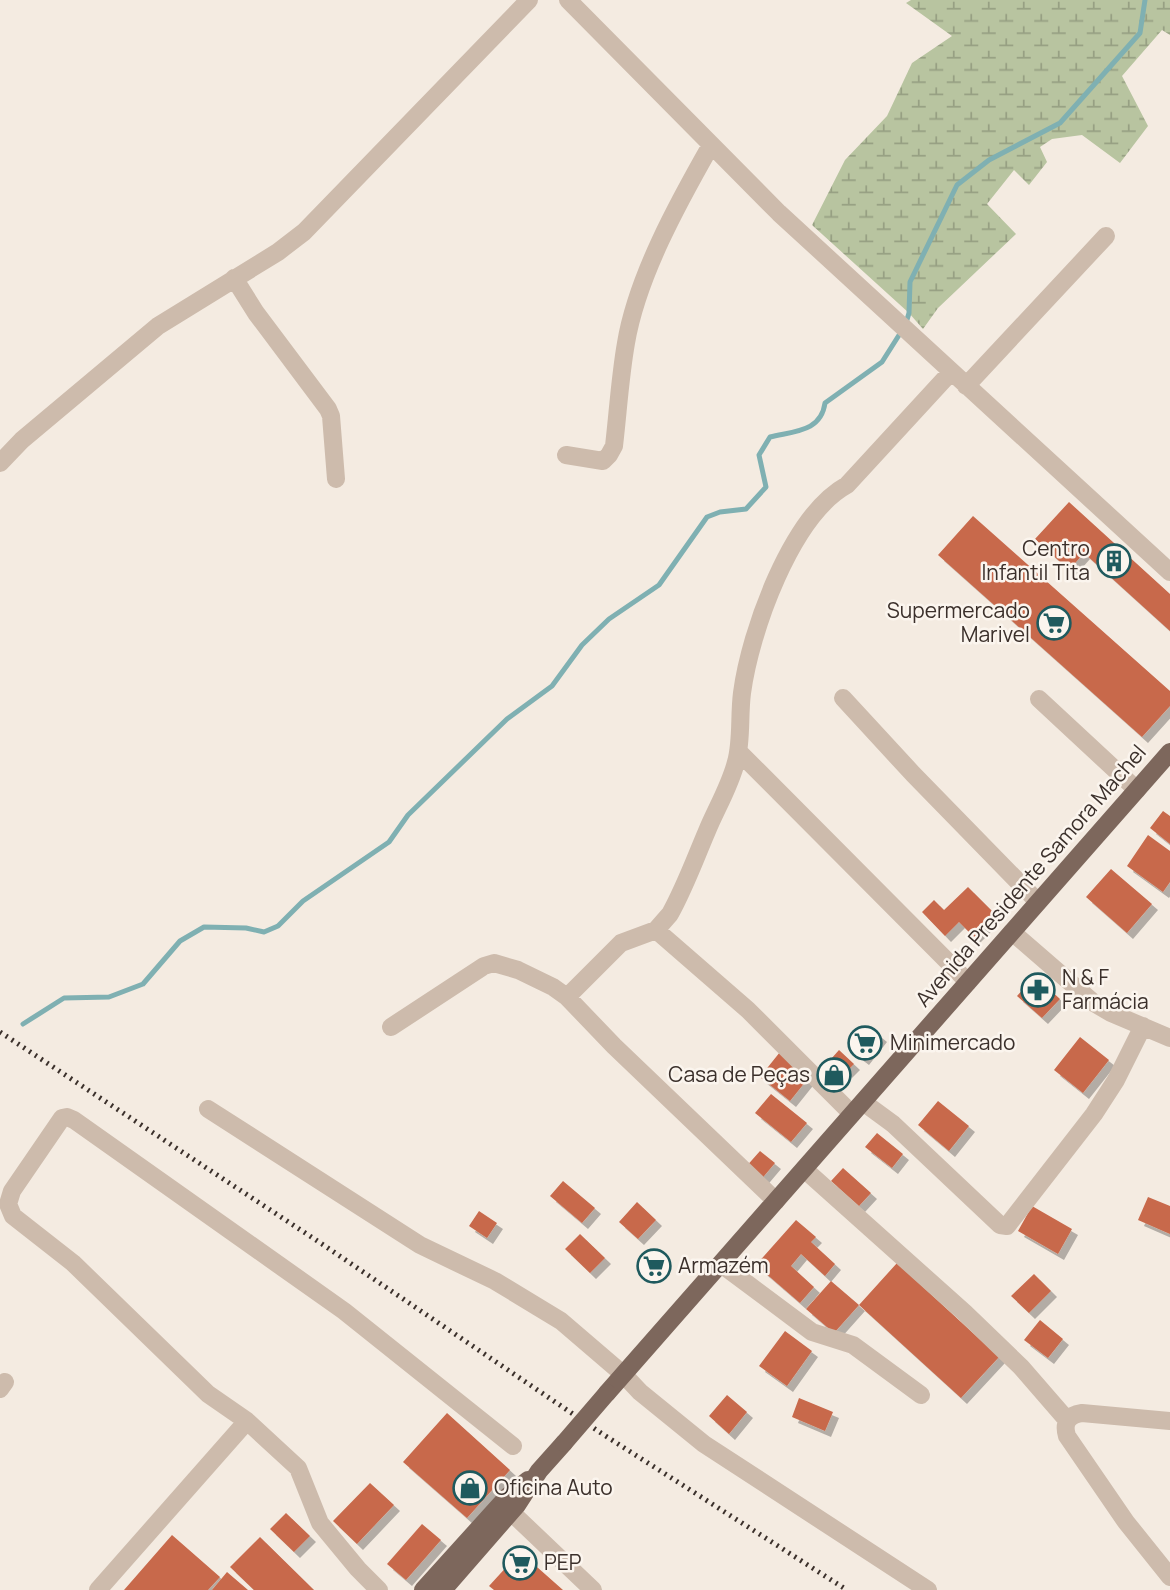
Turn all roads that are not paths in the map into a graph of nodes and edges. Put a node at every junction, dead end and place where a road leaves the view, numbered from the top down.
1 (529, 0) edge
2 (569, 0) edge
3 (711, 145) junction
4 (1106, 236) dead end
5 (234, 278) junction
6 (950, 372) junction
7 (966, 387) junction
8 (566, 456) dead end
9 (0, 463) edge
10 (336, 479) dead end
11 (1170, 572) edge
12 (843, 698) dead end
13 (1039, 699) dead end
14 (738, 752) junction
15 (1170, 752) edge
16 (1137, 790) junction
17 (1038, 902) junction
18 (656, 930) junction
19 (1012, 932) junction
20 (968, 982) junction
21 (567, 997) junction
22 (1143, 1026) junction
23 (391, 1027) dead end
24 (1170, 1038) edge
25 (858, 1108) junction
26 (208, 1109) dead end
27 (804, 1169) junction
28 (776, 1201) junction
29 (721, 1264) junction
30 (624, 1375) junction
31 (921, 1395) dead end
32 (1067, 1420) junction
33 (247, 1421) junction
34 (1170, 1422) edge
35 (513, 1446) dead end
36 (539, 1471) junction
37 (511, 1512) junction
38 (1170, 1577) edge
39 (446, 1588) edge
40 (98, 1590) edge
41 (379, 1590) edge
42 (423, 1590) edge
43 (593, 1590) edge
44 (928, 1590) edge

1 - 5 street
2 - 3 street
3 - 6 street
3 - 8 street
4 - 7 street
5 - 9 street
5 - 10 street
6 - 7 street
6 - 14 street
7 - 11 street
12 - 17 street
13 - 16 street
14 - 18 street
14 - 20 street
15 - 16 main road, Avenida Presidente Samora Machel
16 - 17 main road, Avenida Presidente Samora Machel
17 - 19 main road, Avenida Presidente Samora Machel
18 - 21 street
18 - 25 street
19 - 20 main road, Avenida Presidente Samora Machel
19 - 22 street
20 - 25 main road, Avenida Presidente Samora Machel
21 - 23 street
21 - 28 street
22 - 24 street
22 - 25 street
25 - 27 main road, Avenida Presidente Samora Machel
26 - 30 street
27 - 28 main road, Avenida Presidente Samora Machel
27 - 32 street
28 - 29 main road, Avenida Presidente Samora Machel
29 - 30 main road, Avenida Presidente Samora Machel
29 - 31 street
30 - 36 main road, Avenida Presidente Samora Machel, bridge
30 - 44 street
32 - 34 street
32 - 38 street
33 - 35 street
33 - 40 street
33 - 41 street
36 - 37 main road, Avenida Presidente Samora Machel
36 - 42 main road, Avenida Presidente Samora Machel
37 - 39 main road, Avenida Presidente Samora Machel
37 - 43 street

